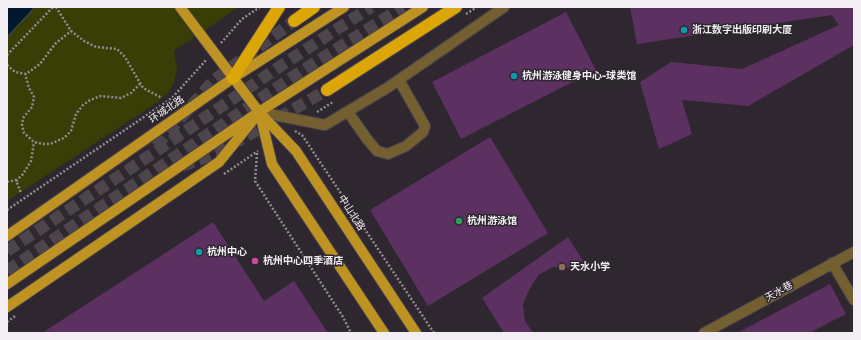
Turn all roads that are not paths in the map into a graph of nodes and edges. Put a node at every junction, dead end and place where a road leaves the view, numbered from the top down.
1 (180, 7) edge
2 (279, 7) edge
3 (314, 7) edge
4 (344, 7) edge
5 (423, 7) edge
6 (504, 7) edge
7 (460, 11) edge
8 (294, 21) tunnel mouth
9 (233, 78) junction
10 (399, 80) junction
11 (327, 90) tunnel mouth
12 (259, 112) junction
13 (348, 112) junction
14 (7, 236) edge
15 (854, 252) edge
16 (832, 263) junction
17 (7, 284) edge
18 (854, 300) edge
19 (7, 307) edge
20 (384, 333) edge
21 (416, 333) edge
22 (704, 333) edge

1 - 9 main road, 中山北路
2 - 9 highway
3 - 8 highway
4 - 9 main road, 环城北路
5 - 12 main road
6 - 10 street
7 - 11 highway
9 - 12 main road, 中山北路
9 - 14 main road, 环城北路
10 - 13 street
10 - 13 street
12 - 13 street
12 - 17 main road
12 - 19 main road
12 - 20 main road, 中山北路
12 - 21 main road, 中山北路
15 - 16 street, 天水巷
16 - 18 street
16 - 22 street, 天水巷

